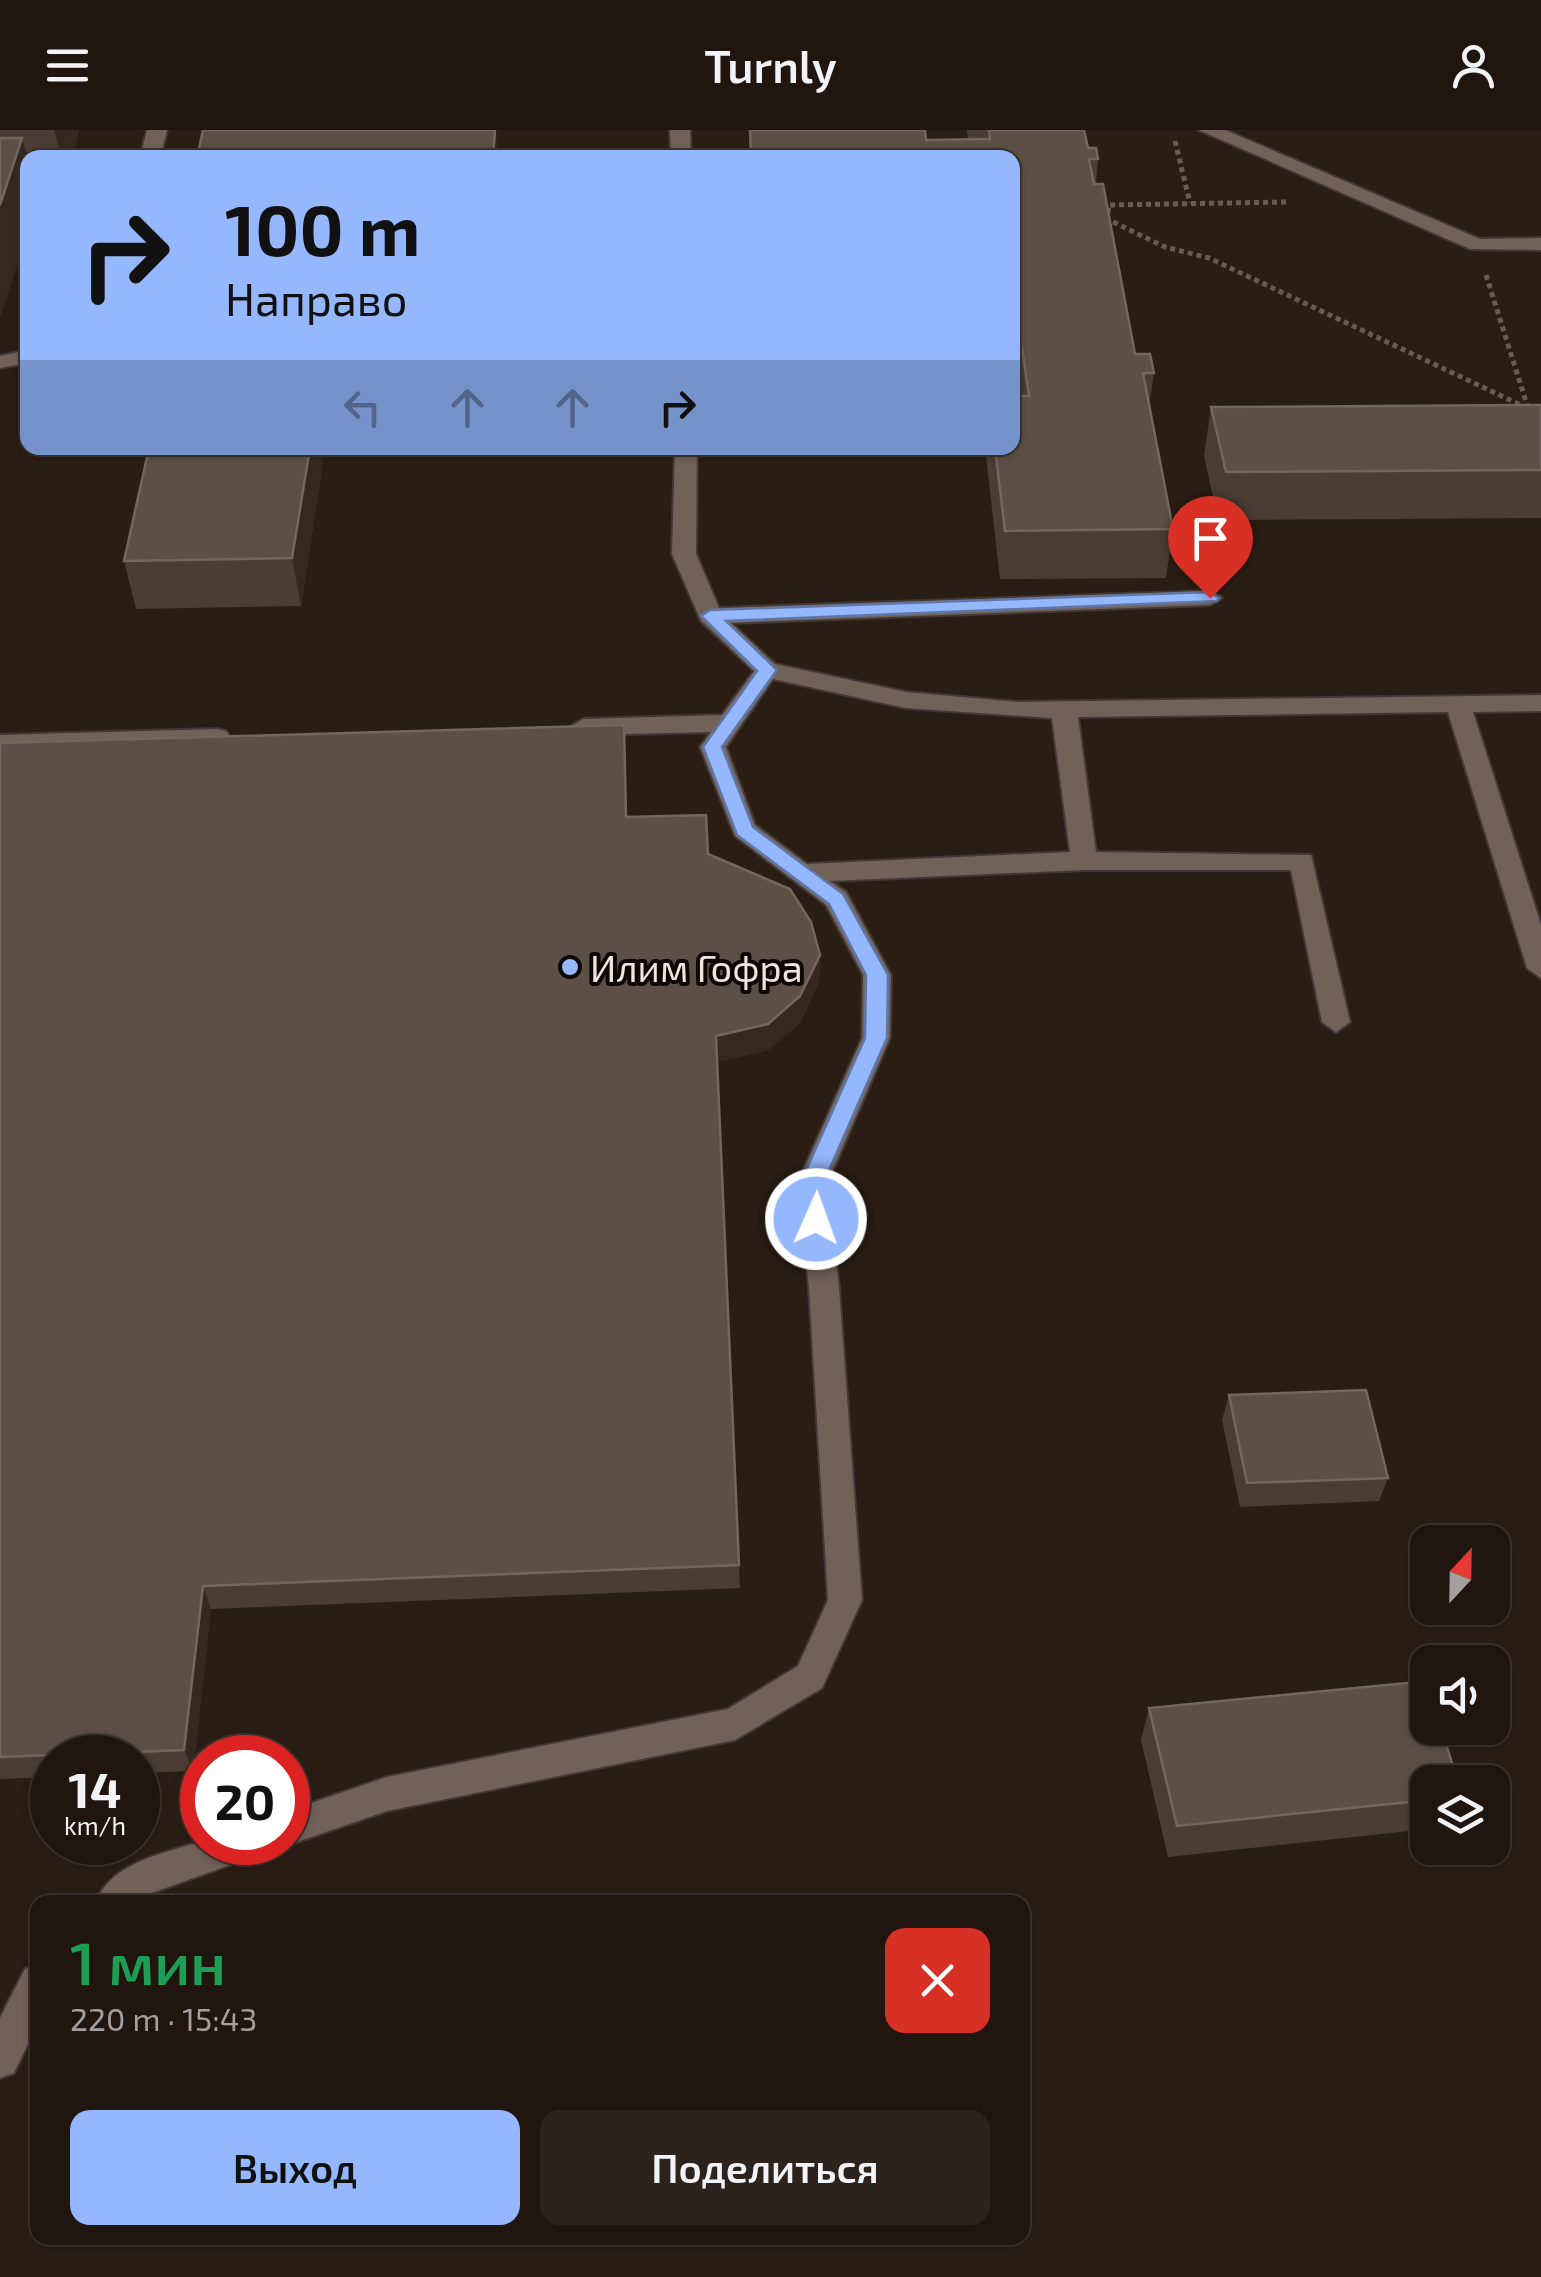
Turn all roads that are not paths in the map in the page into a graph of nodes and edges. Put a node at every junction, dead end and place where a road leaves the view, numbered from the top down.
1 (1209, 130) edge
2 (1541, 244) edge
3 (686, 455) edge
4 (1210, 598) dead end
5 (710, 616) junction
6 (767, 670) junction
7 (1541, 703) edge
8 (1458, 704) junction
9 (1064, 710) junction
10 (730, 723) junction
11 (552, 728) edge
12 (237, 736) edge
13 (0, 743) edge
14 (1084, 861) junction
15 (802, 874) junction
16 (1541, 968) edge
17 (1336, 1022) dead end
18 (310, 1820) edge
19 (182, 1865) edge
20 (122, 1895) edge
21 (30, 1998) edge
22 (0, 2059) edge

1 - 2 street
3 - 5 street
4 - 5 street
5 - 6 street
6 - 9 street
6 - 10 street
7 - 8 street
8 - 9 street
8 - 16 street
9 - 14 street
10 - 11 street
10 - 15 street
12 - 13 street
14 - 15 street
14 - 17 street
15 - 18 street
19 - 20 street
21 - 22 street

